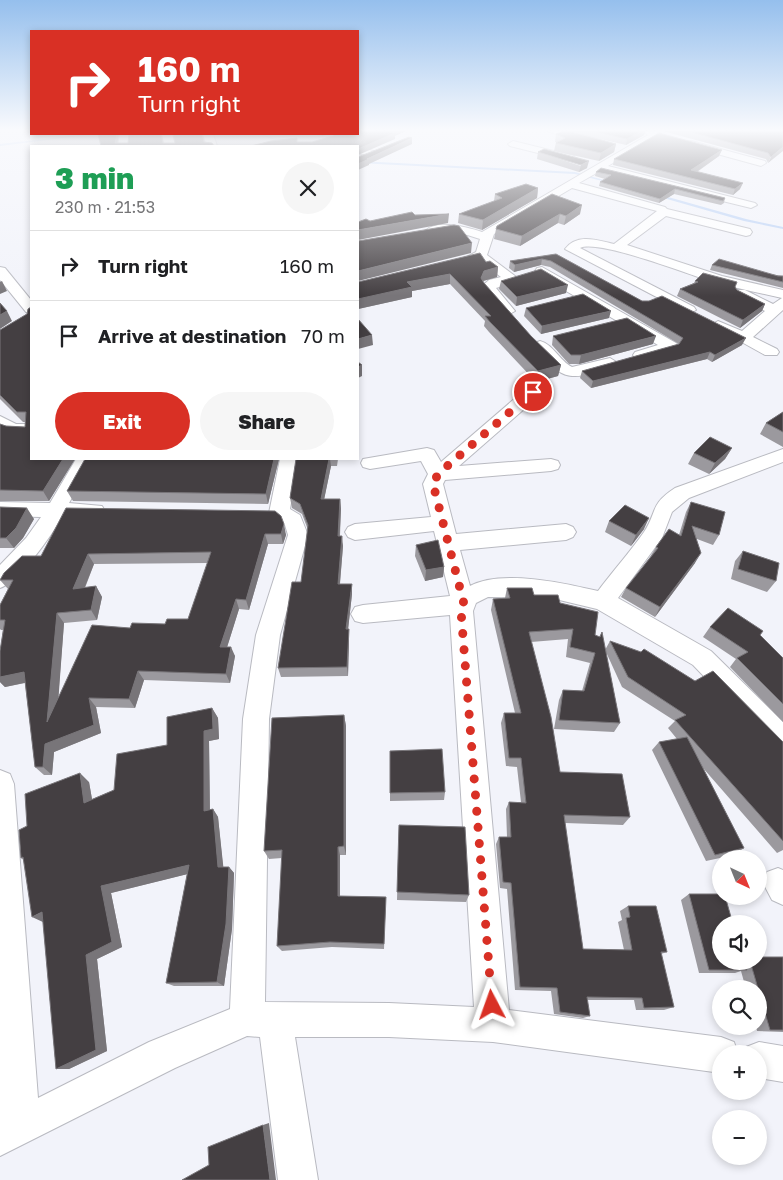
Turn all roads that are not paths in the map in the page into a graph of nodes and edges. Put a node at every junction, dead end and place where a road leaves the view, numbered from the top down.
1 (566, 186) edge
2 (577, 186) edge
3 (677, 186) edge
4 (751, 205) dead end
5 (663, 212) junction
6 (746, 232) dead end
7 (414, 234) edge
8 (486, 237) junction
9 (622, 249) junction
10 (480, 256) junction
11 (457, 263) edge
12 (0, 271) edge
13 (691, 271) junction
14 (522, 276) junction
15 (718, 279) junction
16 (648, 289) junction
17 (783, 294) edge
18 (582, 295) junction
19 (564, 300) edge
20 (779, 306) edge
21 (515, 315) edge
22 (29, 316) edge
23 (625, 321) junction
24 (607, 325) edge
25 (554, 337) edge
26 (744, 338) junction
27 (771, 352) dead end
28 (533, 392) dead end
29 (1, 423) edge
30 (30, 430) edge
31 (783, 455) edge
32 (84, 460) edge
33 (290, 460) edge
34 (370, 463) dead end
35 (551, 465) dead end
36 (438, 474) junction
37 (0, 509) edge
38 (55, 511) junction
39 (113, 512) edge
40 (355, 532) dead end
41 (566, 532) dead end
42 (445, 533) junction
43 (0, 579) edge
44 (603, 601) junction
45 (464, 604) junction
46 (363, 614) dead end
47 (783, 740) edge
48 (0, 784) edge
49 (261, 1019) junction
50 (493, 1025) junction
51 (712, 1054) edge
52 (767, 1061) edge
53 (783, 1064) edge
54 (10, 1131) edge
55 (298, 1180) edge

1 - 8 street
2 - 5 street
3 - 4 street
5 - 6 street
5 - 9 street
7 - 8 street
8 - 10 street
9 - 13 street
9 - 16 street
10 - 11 street
10 - 14 street
12 - 22 street
13 - 15 street
13 - 16 street
14 - 18 street
14 - 21 street
15 - 17 street
15 - 20 street
16 - 26 street
18 - 19 street
18 - 23 street
20 - 26 street
23 - 24 street
23 - 25 street
26 - 27 street
28 - 36 street
29 - 30 street
31 - 44 street
32 - 38 street
33 - 49 street
34 - 36 street
35 - 36 street
36 - 42 street
37 - 38 street
38 - 39 street
38 - 43 street
40 - 42 street
41 - 42 street
42 - 45 street
44 - 45 street
44 - 47 street
45 - 46 street
45 - 50 street
48 - 54 street
49 - 50 street
49 - 54 street
49 - 55 street
50 - 51 street
52 - 53 street

